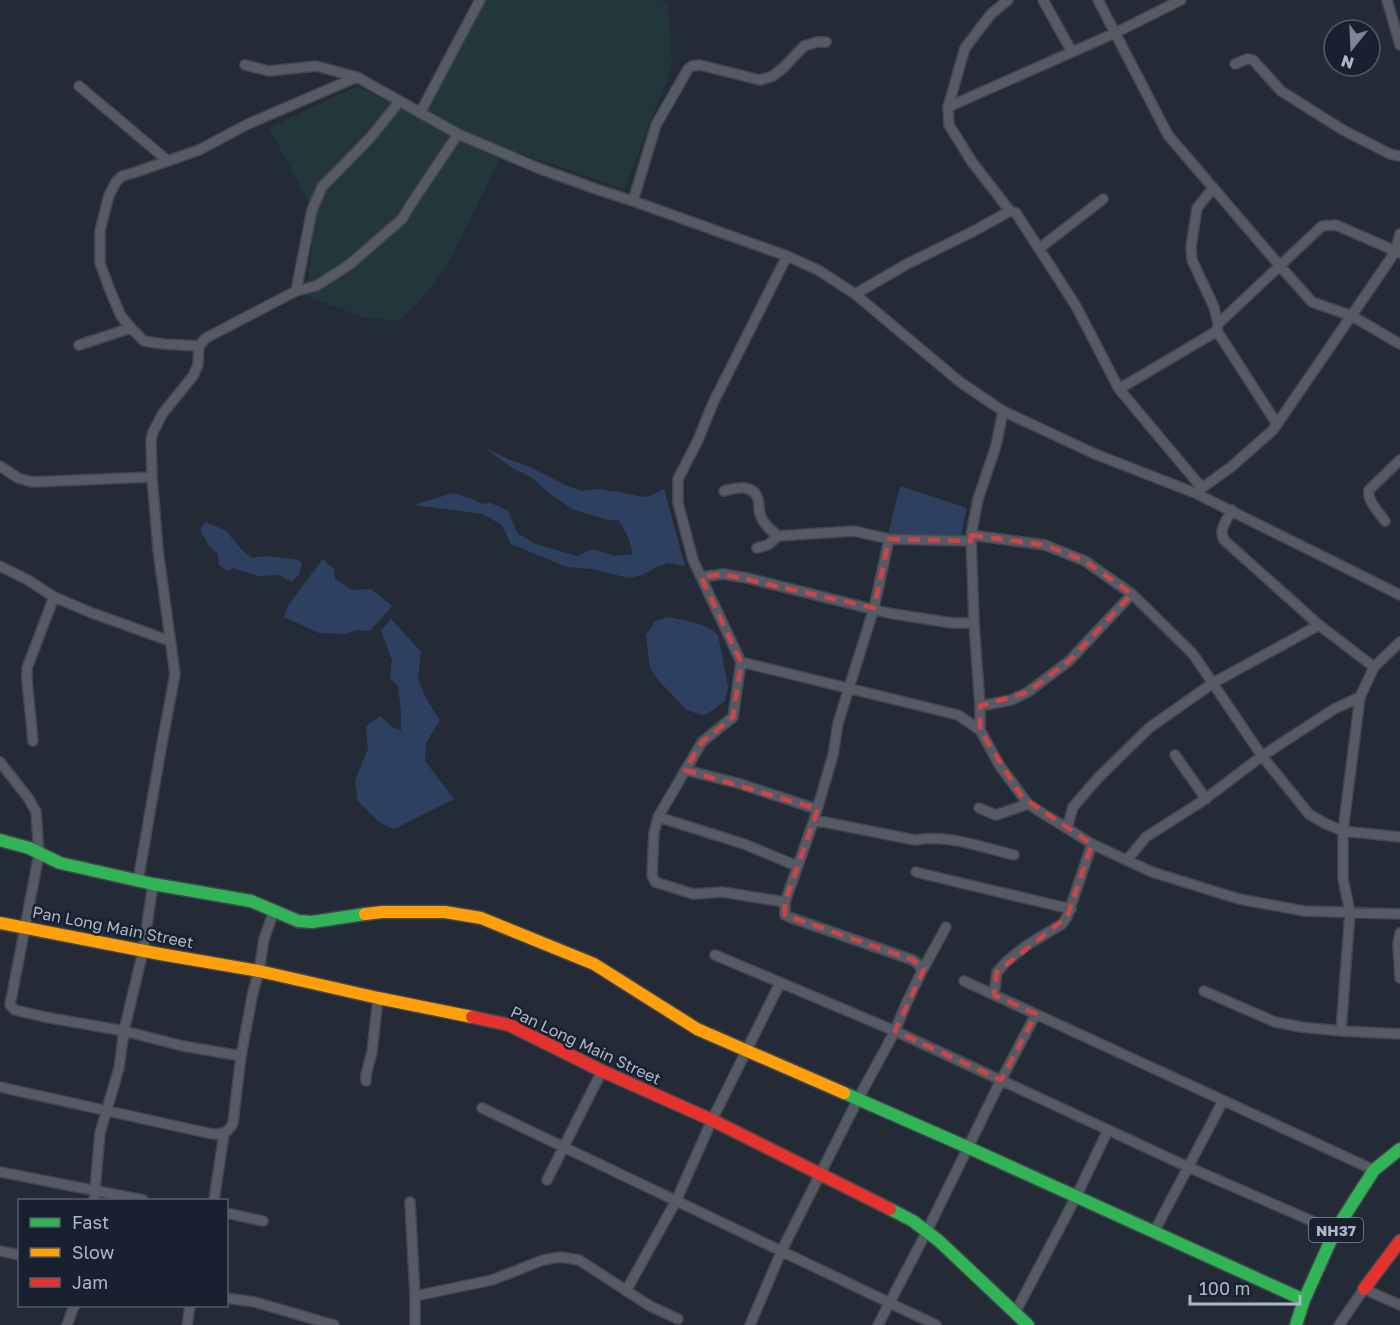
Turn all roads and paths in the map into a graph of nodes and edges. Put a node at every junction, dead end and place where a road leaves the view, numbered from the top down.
1 (480, 0) edge
2 (1008, 0) edge
3 (1043, 0) edge
4 (1098, 0) edge
5 (1153, 0) edge
6 (1181, 0) edge
7 (1387, 0) edge
8 (1159, 10) junction
9 (1115, 33) junction
10 (826, 42) dead end
11 (1400, 45) edge
12 (1072, 52) junction
13 (1235, 64) dead end
14 (245, 65) dead end
15 (357, 77) junction
16 (79, 86) dead end
17 (399, 102) junction
18 (948, 107) junction
19 (420, 113) junction
20 (458, 134) junction
21 (1400, 156) edge
22 (168, 161) junction
23 (1213, 188) junction
24 (1103, 200) dead end
25 (633, 201) junction
26 (1010, 211) junction
27 (1400, 234) edge
28 (1040, 249) junction
29 (1398, 252) edge
30 (786, 256) junction
31 (1280, 266) junction
32 (297, 291) junction
33 (855, 294) junction
34 (1352, 316) junction
35 (1218, 327) junction
36 (131, 328) junction
37 (1400, 344) edge
38 (79, 345) dead end
39 (199, 346) junction
40 (1119, 389) junction
41 (1003, 411) junction
42 (1277, 424) junction
43 (1400, 460) edge
44 (0, 466) edge
45 (152, 477) junction
46 (724, 491) dead end
47 (1198, 491) junction
48 (1232, 510) junction
49 (1385, 521) dead end
50 (778, 536) junction
51 (889, 538) junction
52 (971, 538) junction
53 (757, 548) dead end
54 (0, 566) edge
55 (701, 577) junction
56 (1132, 594) junction
57 (1400, 595) edge
58 (54, 597) junction
59 (874, 608) junction
60 (974, 623) junction
61 (1319, 625) junction
62 (170, 641) junction
63 (1400, 642) edge
64 (741, 662) junction
65 (1374, 667) junction
66 (1213, 683) junction
67 (848, 688) junction
68 (1360, 697) junction
69 (980, 706) junction
70 (980, 730) junction
71 (33, 741) dead end
72 (1175, 755) dead end
73 (1262, 756) junction
74 (0, 762) edge
75 (685, 771) junction
76 (1206, 799) junction
77 (1028, 804) junction
78 (979, 808) dead end
79 (817, 809) junction
80 (658, 817) junction
81 (814, 820) junction
82 (1067, 828) junction
83 (1343, 831) junction
84 (1400, 837) edge
85 (0, 840) edge
86 (1092, 844) junction
87 (39, 854) junction
88 (1014, 855) dead end
89 (1127, 860) junction
90 (797, 866) junction
91 (916, 872) dead end
92 (138, 881) junction
93 (153, 884) junction
94 (785, 902) junction
95 (1071, 909) junction
96 (274, 911) junction
97 (1350, 912) junction
98 (1400, 914) edge
99 (0, 923) edge
100 (25, 927) junction
101 (946, 927) dead end
102 (1400, 933) edge
103 (143, 951) junction
104 (715, 955) dead end
105 (259, 971) junction
106 (922, 971) junction
107 (1400, 978) edge
108 (964, 981) dead end
109 (780, 983) junction
110 (1204, 991) dead end
111 (993, 995) junction
112 (378, 998) junction
113 (1036, 1014) junction
114 (124, 1031) junction
115 (895, 1031) junction
116 (1341, 1031) junction
117 (1400, 1034) edge
118 (748, 1050) junction
119 (241, 1056) junction
120 (602, 1071) junction
121 (1001, 1080) junction
122 (366, 1081) dead end
123 (0, 1087) edge
124 (858, 1099) junction
125 (1223, 1101) junction
126 (482, 1108) dead end
127 (107, 1110) junction
128 (712, 1120) junction
129 (1108, 1130) junction
130 (224, 1134) junction
131 (564, 1146) junction
132 (967, 1147) junction
133 (1400, 1149) edge
134 (1188, 1167) junction
135 (1374, 1170) junction
136 (0, 1172) edge
137 (820, 1174) junction
138 (547, 1180) dead end
139 (95, 1196) edge
140 (1076, 1197) junction
141 (131, 1199) edge
142 (214, 1199) edge
143 (676, 1201) junction
144 (410, 1202) dead end
145 (228, 1213) edge
146 (262, 1221) dead end
147 (927, 1231) junction
148 (1335, 1231) junction
149 (1154, 1232) junction
150 (1400, 1241) edge
151 (782, 1250) junction
152 (0, 1251) edge
153 (18, 1255) edge
154 (1364, 1289) junction
155 (626, 1291) junction
156 (415, 1296) junction
157 (228, 1298) edge
158 (1304, 1300) junction
159 (889, 1303) junction
160 (1400, 1305) edge
161 (73, 1307) edge
162 (190, 1307) edge
163 (1015, 1313) junction
164 (678, 1319) dead end
165 (68, 1325) edge
166 (187, 1325) edge
167 (334, 1325) edge
168 (415, 1325) edge
169 (750, 1325) edge
170 (878, 1325) edge
171 (936, 1325) edge
172 (1028, 1325) edge
173 (1296, 1325) edge
174 (1339, 1325) edge

1 - 19 street
2 - 18 street
3 - 12 street
4 - 9 street
5 - 8 street
6 - 8 street
7 - 11 street
8 - 9 street
9 - 12 street
9 - 23 street
10 - 25 street
12 - 18 street
13 - 21 street
14 - 15 street
15 - 17 street
15 - 22 street
16 - 22 street
17 - 19 street
17 - 32 street
18 - 26 street
19 - 20 street
20 - 25 street
20 - 32 street
22 - 36 street
23 - 31 street
23 - 35 street
24 - 28 street
25 - 30 street
26 - 28 street
26 - 33 street
27 - 29 street
28 - 40 street
29 - 31 street
29 - 34 street
30 - 33 street
30 - 55 street
31 - 34 street
31 - 35 street
32 - 39 street
33 - 41 street
34 - 37 street
34 - 42 street
35 - 40 street
35 - 42 street
36 - 38 street
36 - 39 street
39 - 45 street
40 - 47 street
41 - 47 street
41 - 52 street
42 - 47 street
43 - 49 street
44 - 45 street
45 - 62 street
46 - 50 street
47 - 48 street
48 - 57 street
48 - 61 street
50 - 51 street
50 - 53 street
51 - 52 street
51 - 59 street
52 - 56 street
52 - 60 street
54 - 58 street
55 - 59 street
55 - 64 street
56 - 66 street
56 - 69 street
58 - 62 street
58 - 71 street
59 - 60 street
59 - 67 street
60 - 69 street
61 - 65 street
61 - 66 street
62 - 92 street
63 - 65 street
64 - 67 street
64 - 75 street
65 - 68 street
66 - 73 street
66 - 82 street
67 - 70 street
67 - 79 street
68 - 73 street
68 - 83 street
69 - 70 street
70 - 77 street
72 - 76 street
73 - 76 street
73 - 83 street
74 - 87 street
75 - 79 street
75 - 80 street
76 - 89 street
77 - 78 street
77 - 82 street
79 - 81 street
80 - 90 street
80 - 94 street
81 - 88 street
81 - 90 street
82 - 86 street
83 - 84 street
83 - 97 street
85 - 87 main road
86 - 89 street
86 - 95 street
87 - 92 main road
87 - 100 street
89 - 97 street
90 - 94 street
91 - 95 street
92 - 93 main road
93 - 96 main road
93 - 103 street
94 - 106 street
95 - 111 street
96 - 105 street
96 - 118 main road
97 - 98 street
97 - 116 street
99 - 100 main road, Pan Long Main Street
100 - 103 main road, Pan Long Main Street
100 - 114 street
101 - 106 street
102 - 107 street
103 - 105 main road, Pan Long Main Street
103 - 114 street
104 - 109 street
105 - 112 main road, Pan Long Main Street
105 - 119 street
106 - 115 street
108 - 111 street
109 - 115 street
109 - 118 street
110 - 116 street
111 - 113 street
112 - 120 main road, Pan Long Main Street
112 - 122 street
113 - 121 street
113 - 125 street
114 - 119 street
114 - 127 street
115 - 121 street
115 - 124 street
116 - 117 street
118 - 124 main road
118 - 128 street
119 - 130 street
120 - 128 main road, Pan Long Main Street
120 - 131 street
121 - 129 street
121 - 132 street
123 - 127 street
124 - 132 main road
124 - 137 street
125 - 134 street
125 - 135 street
126 - 131 street
127 - 130 street
127 - 139 street
128 - 137 main road, Pan Long Main Street
128 - 143 street
129 - 134 street
129 - 140 street
130 - 142 street
131 - 138 street
131 - 143 street
132 - 140 main road
132 - 147 street
133 - 135 main road, NH37
134 - 148 street
134 - 149 street
135 - 148 main road, NH37
136 - 139 street
137 - 147 main road, Pan Long Main Street
137 - 151 street
139 - 141 street
140 - 149 main road
140 - 163 street
143 - 151 street
143 - 155 street
144 - 156 street
145 - 146 street
147 - 159 street
147 - 163 main road, Pan Long Main Street
148 - 158 main road, NH37
149 - 158 main road
150 - 154 main road
151 - 159 street
151 - 169 street
152 - 153 street
154 - 160 street
154 - 174 street
155 - 156 street
155 - 164 street
156 - 168 street
157 - 167 street
158 - 173 main road, NH37
159 - 170 street
159 - 171 street
161 - 165 street
162 - 166 street
163 - 172 main road, Pan Long Main Street

